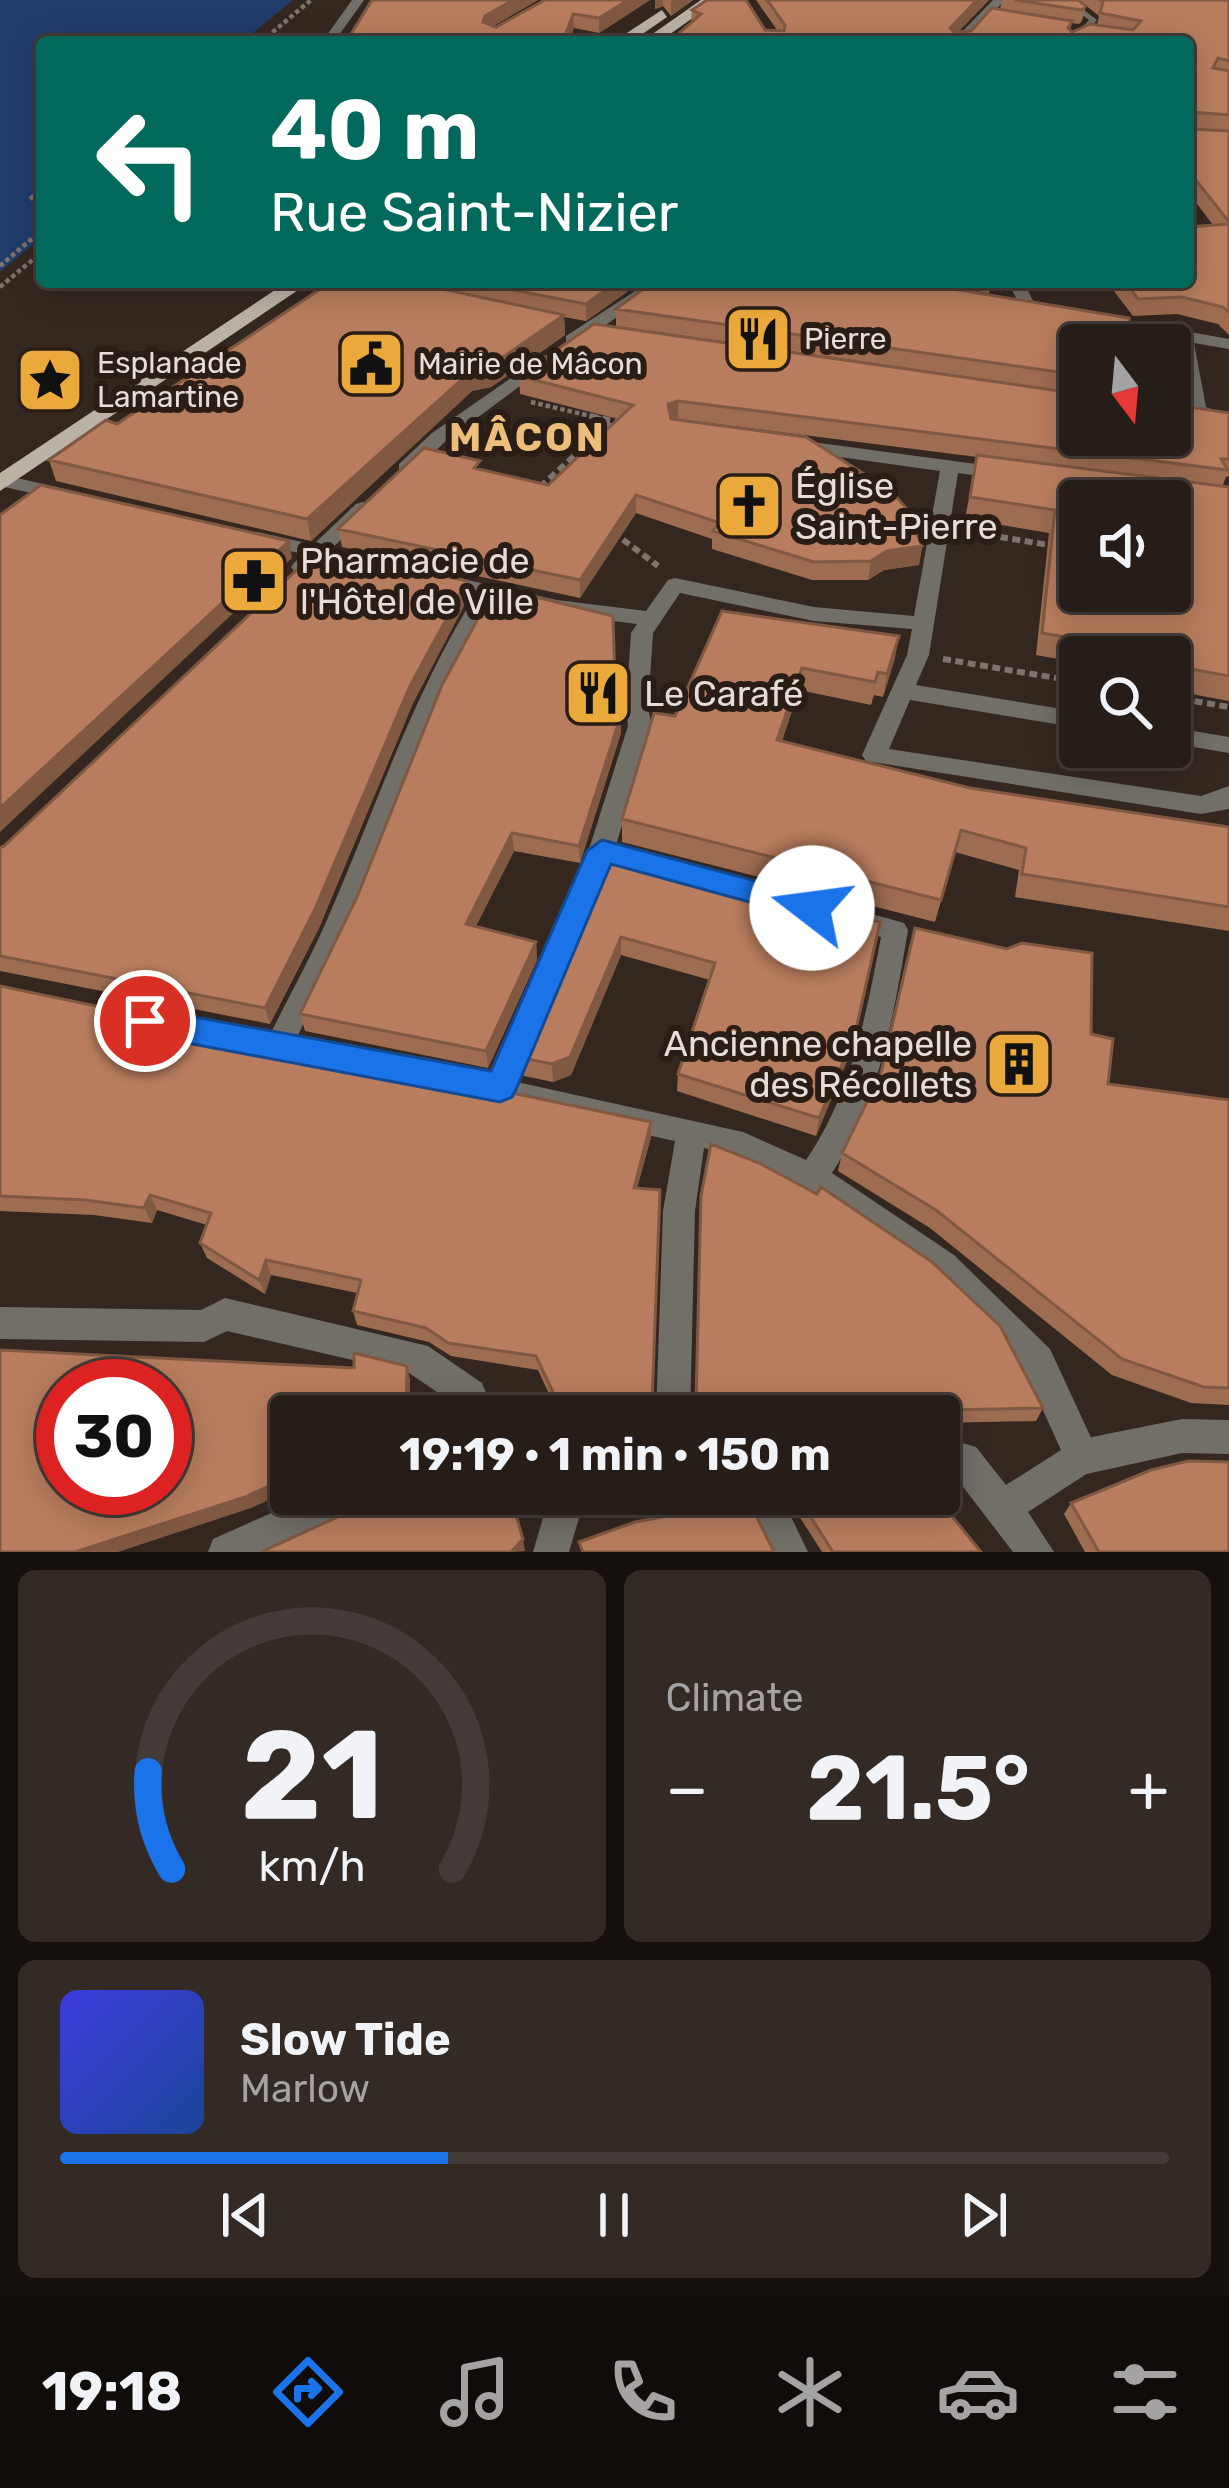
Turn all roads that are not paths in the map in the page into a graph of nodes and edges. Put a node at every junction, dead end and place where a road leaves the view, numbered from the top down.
1 (358, 0) edge
2 (682, 0) edge
3 (711, 0) edge
4 (999, 0) edge
5 (1072, 3) edge
6 (982, 16) junction
7 (1003, 20) edge
8 (1069, 30) edge
9 (1082, 31) junction
10 (1098, 33) edge
11 (646, 34) edge
12 (332, 36) edge
13 (964, 36) edge
14 (1078, 36) edge
15 (257, 288) edge
16 (291, 288) edge
17 (649, 288) edge
18 (1019, 288) edge
19 (1009, 306) edge
20 (1029, 309) junction
21 (1121, 324) edge
22 (576, 328) junction
23 (619, 336) edge
24 (1191, 336) edge
25 (1229, 344) edge
26 (1191, 375) edge
27 (1191, 418) edge
28 (1223, 423) edge
29 (772, 443) edge
30 (1229, 447) edge
31 (950, 467) junction
32 (2, 474) edge
33 (1020, 475) edge
34 (94, 501) edge
35 (228, 531) edge
36 (317, 551) junction
37 (379, 566) edge
38 (420, 575) edge
39 (286, 581) edge
40 (488, 591) junction
41 (651, 620) junction
42 (920, 623) junction
43 (903, 691) junction
44 (1059, 717) edge
45 (1191, 739) edge
46 (1229, 745) edge
47 (1229, 795) edge
48 (827, 912) edge
49 (500, 1087) junction
50 (691, 1131) junction
51 (812, 1178) junction
52 (0, 1323) edge
53 (470, 1395) edge
54 (675, 1395) edge
55 (1229, 1437) edge
56 (1082, 1457) junction
57 (960, 1458) edge
58 (1004, 1507) junction
59 (308, 1515) edge
60 (562, 1515) edge
61 (772, 1515) edge
62 (226, 1552) edge
63 (551, 1552) edge
64 (790, 1552) edge
65 (1036, 1552) edge

1 - 12 street
2 - 11 main road
3 - 11 main road
4 - 6 street
5 - 9 lane
6 - 7 lane
6 - 13 street
8 - 9 lane
9 - 10 lane
9 - 14 lane
15 - 32 main road
16 - 32 main road
17 - 22 street
18 - 20 street
19 - 20 street
20 - 21 street
22 - 23 street
22 - 36 street
24 - 25 street
26 - 28 street
27 - 28 street
28 - 30 street
29 - 31 street
31 - 33 street
31 - 42 street
32 - 34 street
35 - 36 street
36 - 37 street
36 - 39 street
38 - 40 street
40 - 41 street
40 - 49 street
41 - 42 street
41 - 49 street
42 - 43 street
43 - 44 street
43 - 47 street
45 - 46 street
48 - 51 street
49 - 50 street
50 - 51 street
50 - 54 street
51 - 56 street
52 - 53 street
55 - 56 street
56 - 58 street
57 - 58 street
58 - 65 street
59 - 62 street
60 - 63 street
61 - 64 street

